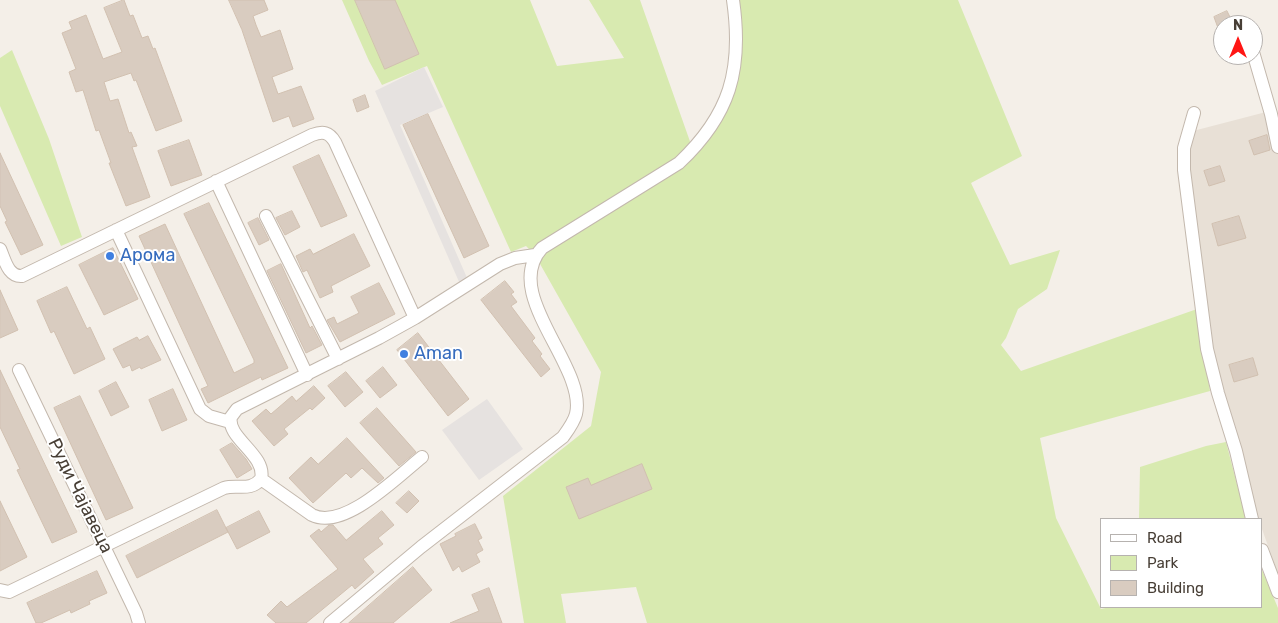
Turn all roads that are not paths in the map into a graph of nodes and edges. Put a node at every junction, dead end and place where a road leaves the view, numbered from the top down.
1 (734, 0) edge
2 (1257, 65) edge
3 (1194, 113) dead end
4 (1278, 147) edge
5 (216, 182) junction
6 (266, 216) dead end
7 (116, 230) junction
8 (0, 249) edge
9 (535, 255) junction
10 (415, 318) junction
11 (338, 359) junction
12 (19, 370) dead end
13 (307, 375) junction
14 (230, 422) junction
15 (422, 457) dead end
16 (261, 479) junction
17 (1252, 518) edge
18 (106, 547) junction
19 (1263, 553) edge
20 (0, 590) edge
21 (1278, 592) edge
22 (139, 623) edge
23 (330, 623) edge

1 - 9 street
2 - 4 street
3 - 17 street
5 - 7 street
5 - 10 street
5 - 13 street
6 - 11 street
7 - 8 street
7 - 14 street
9 - 10 street
9 - 23 street
10 - 11 street
11 - 13 street
12 - 18 street, Руди Чајавеца
13 - 14 street
14 - 16 street
15 - 16 street
16 - 18 street
18 - 20 street
18 - 22 street, Руди Чајавеца
19 - 21 street

